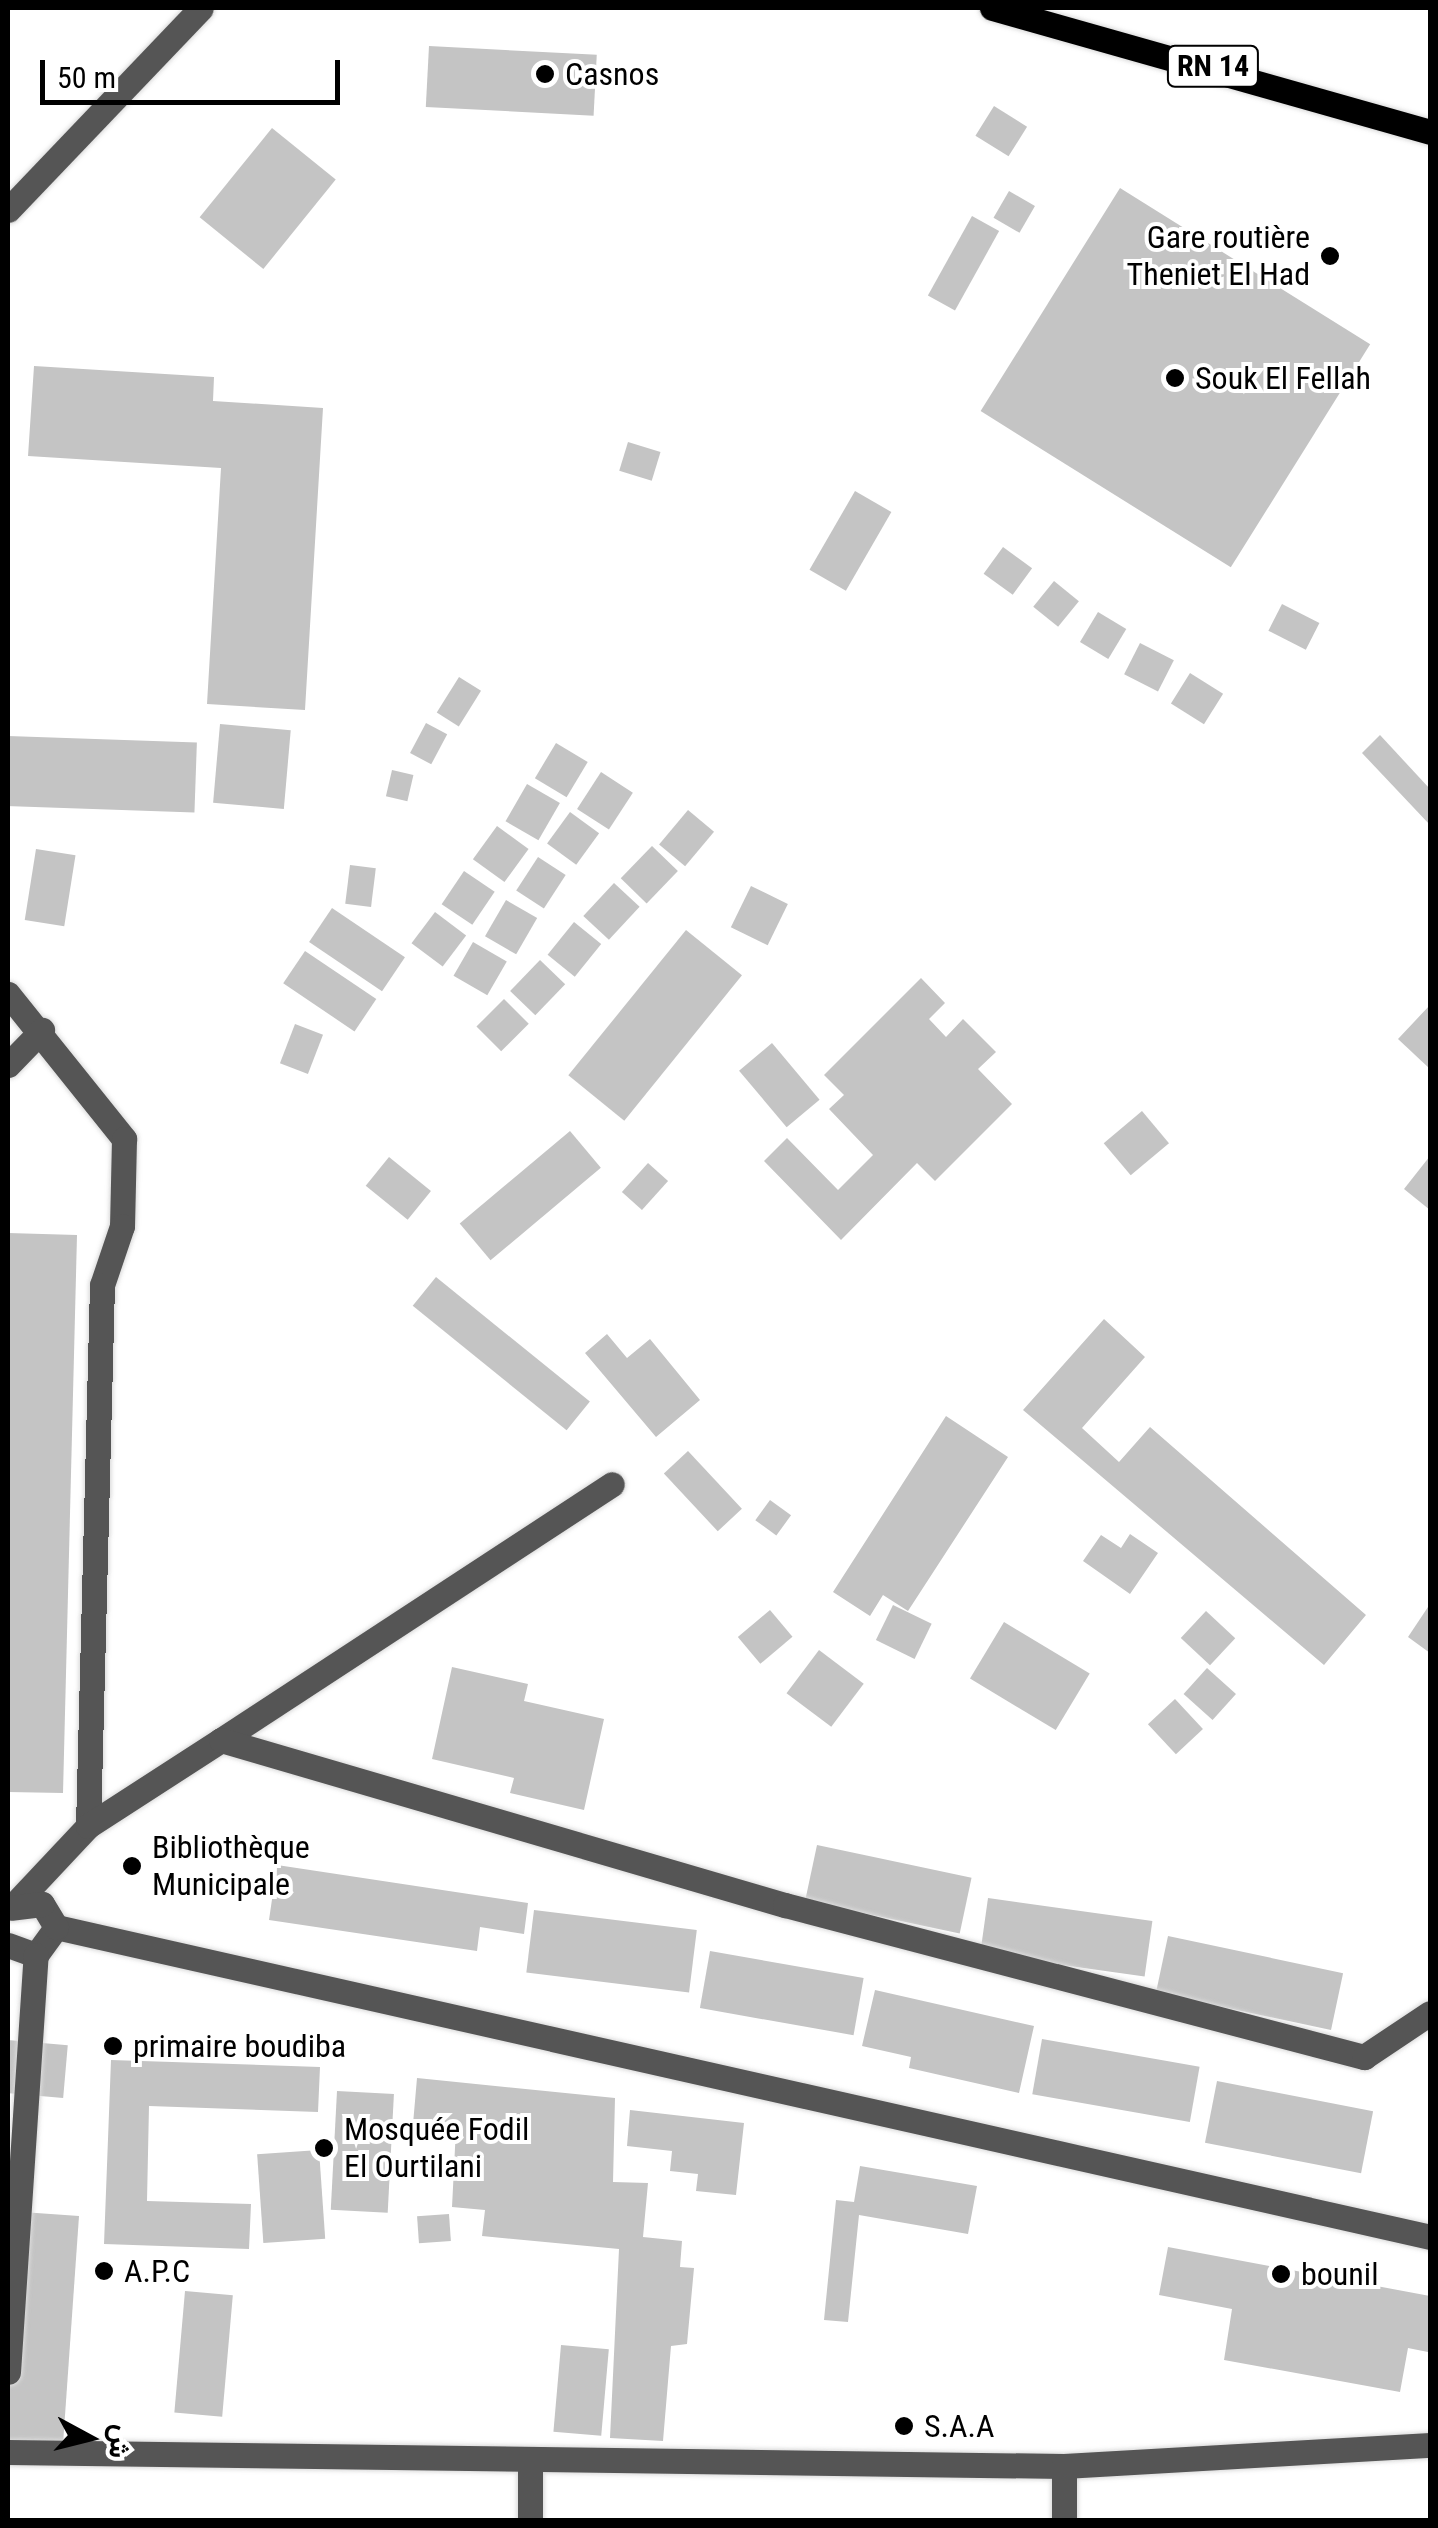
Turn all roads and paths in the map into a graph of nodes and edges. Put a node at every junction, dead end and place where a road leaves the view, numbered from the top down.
1 (201, 8) edge
2 (992, 8) edge
3 (1430, 132) edge
4 (8, 210) edge
5 (8, 994) edge
6 (42, 1030) junction
7 (8, 1065) edge
8 (612, 1484) dead end
9 (222, 1740) junction
10 (88, 1826) junction
11 (10, 1909) edge
12 (56, 1927) junction
13 (8, 1946) edge
14 (36, 1955) junction
15 (1430, 2013) edge
16 (1430, 2237) edge
17 (8, 2372) edge
18 (1430, 2446) edge
19 (8, 2452) edge
20 (530, 2459) junction
21 (1064, 2466) junction
22 (530, 2520) edge
23 (1064, 2520) edge

1 - 4 street
2 - 3 main road, RN 14
5 - 6 street
6 - 7 street
6 - 10 street
8 - 9 street
9 - 10 street
9 - 15 street
10 - 11 street
11 - 12 street
12 - 14 street
12 - 16 street
13 - 14 street
14 - 17 street
18 - 21 street
19 - 20 street
20 - 21 street
20 - 22 street
21 - 23 street

